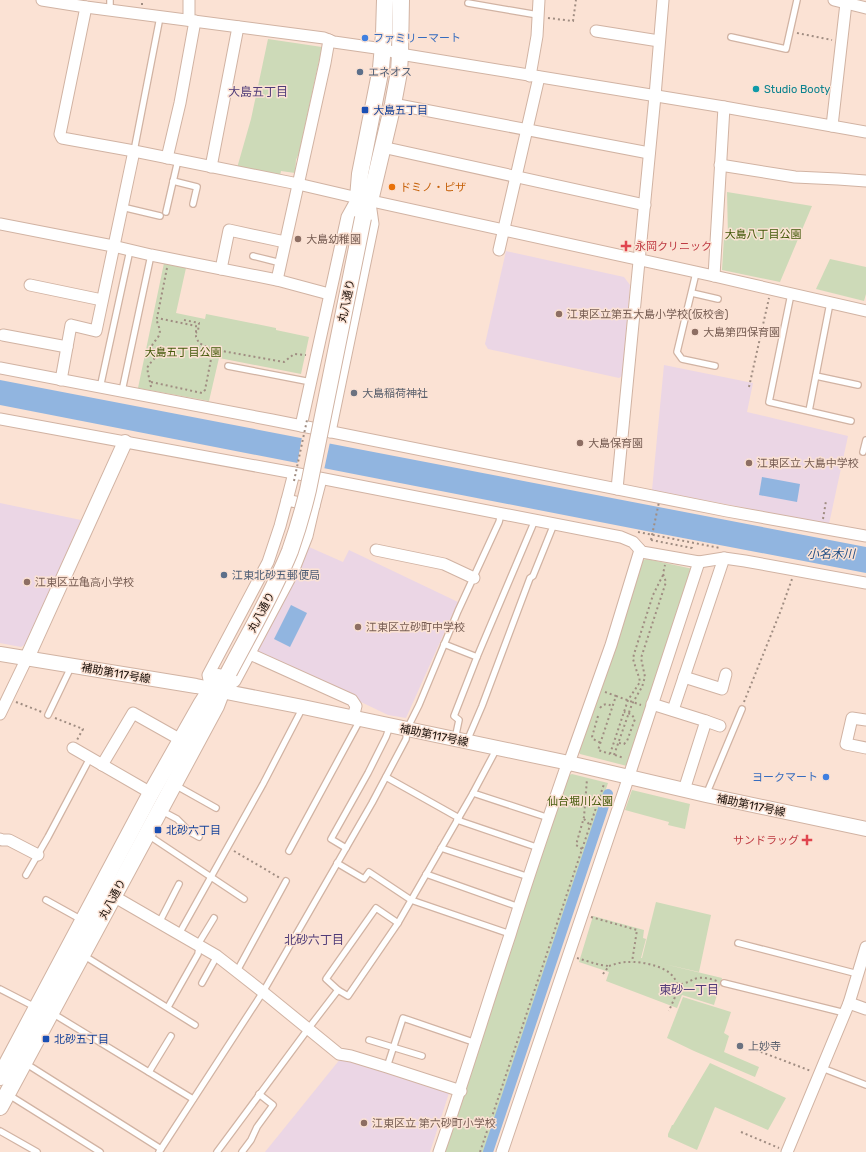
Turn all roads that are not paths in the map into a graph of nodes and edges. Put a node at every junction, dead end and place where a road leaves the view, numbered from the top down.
1 (42, 0) edge
2 (189, 0) edge
3 (385, 0) edge
4 (401, 0) edge
5 (538, 0) edge
6 (663, 0) edge
7 (797, 0) edge
8 (842, 1) edge
9 (468, 3) dead end
10 (110, 5) edge
11 (86, 7) junction
12 (866, 8) edge
13 (538, 16) junction
14 (160, 17) junction
15 (192, 21) junction
16 (238, 27) junction
17 (596, 31) dead end
18 (731, 37) dead end
19 (329, 40) junction
20 (659, 41) junction
21 (383, 49) junction
22 (400, 54) junction
23 (535, 76) junction
24 (655, 96) junction
25 (393, 104) junction
26 (724, 107) junction
27 (832, 126) junction
28 (527, 130) junction
29 (866, 132) edge
30 (382, 147) junction
31 (134, 151) junction
32 (649, 153) junction
33 (173, 159) junction
34 (720, 165) junction
35 (211, 167) junction
36 (517, 177) junction
37 (173, 181) junction
38 (866, 182) edge
39 (298, 184) junction
40 (364, 200) junction
41 (193, 204) dead end
42 (645, 204) junction
43 (122, 207) junction
44 (166, 212) dead end
45 (160, 216) dead end
46 (0, 224) edge
47 (504, 230) junction
48 (285, 242) junction
49 (113, 246) junction
50 (130, 250) junction
51 (499, 250) dead end
52 (151, 255) junction
53 (253, 256) dead end
54 (639, 260) junction
55 (281, 263) junction
56 (221, 269) junction
57 (696, 273) junction
58 (714, 276) junction
59 (277, 280) junction
60 (30, 285) dead end
61 (692, 293) junction
62 (329, 294) junction
63 (791, 294) junction
64 (718, 299) dead end
65 (102, 300) junction
66 (830, 303) junction
67 (866, 311) edge
68 (3, 335) dead end
69 (67, 347) junction
70 (228, 366) dead end
71 (715, 366) dead end
72 (0, 368) edge
73 (816, 376) junction
74 (61, 380) junction
75 (311, 382) junction
76 (858, 385) dead end
77 (100, 388) junction
78 (122, 392) junction
79 (809, 411) junction
80 (0, 419) edge
81 (851, 420) dead end
82 (304, 423) junction
83 (330, 432) junction
84 (866, 440) edge
85 (125, 442) junction
86 (864, 452) dead end
87 (294, 477) junction
88 (321, 479) junction
89 (617, 489) junction
90 (287, 500) junction
91 (314, 506) junction
92 (502, 514) junction
93 (535, 520) junction
94 (554, 524) junction
95 (866, 536) edge
96 (376, 550) dead end
97 (640, 550) junction
98 (724, 558) junction
99 (699, 562) junction
100 (474, 578) junction
101 (866, 583) edge
102 (444, 644) junction
103 (0, 654) edge
104 (250, 654) junction
105 (477, 657) junction
106 (27, 658) junction
107 (72, 665) junction
108 (726, 674) dead end
109 (684, 677) junction
110 (216, 690) junction
111 (648, 705) junction
112 (303, 707) junction
113 (742, 709) road end
114 (673, 710) junction
115 (0, 714) edge
116 (48, 715) dead end
117 (357, 719) junction
118 (866, 720) edge
119 (706, 721) junction
120 (390, 726) junction
121 (720, 726) dead end
122 (407, 729) junction
123 (181, 740) junction
124 (461, 740) junction
125 (73, 748) dead end
126 (497, 748) junction
127 (866, 748) edge
128 (90, 758) junction
129 (569, 763) junction
130 (102, 764) junction
131 (386, 777) junction
132 (628, 777) junction
133 (173, 784) junction
134 (684, 790) junction
135 (151, 793) junction
136 (474, 793) junction
137 (706, 795) junction
138 (216, 808) dead end
139 (160, 810) junction
140 (549, 818) junction
141 (458, 819) junction
142 (866, 829) edge
143 (146, 834) junction
144 (199, 837) dead end
145 (0, 838) edge
146 (346, 848) junction
147 (441, 848) junction
148 (539, 848) junction
149 (289, 851) dead end
150 (38, 855) junction
151 (337, 863) junction
152 (426, 874) junction
153 (26, 875) dead end
154 (210, 877) junction
155 (529, 877) junction
156 (286, 881) road end
157 (180, 884) dead end
158 (107, 893) junction
159 (244, 899) dead end
160 (46, 900) dead end
161 (410, 900) junction
162 (519, 907) junction
163 (214, 918) dead end
164 (84, 920) junction
165 (158, 923) junction
166 (398, 923) junction
167 (178, 934) junction
168 (510, 934) junction
169 (738, 943) dead end
170 (200, 946) junction
171 (866, 948) edge
172 (82, 955) junction
173 (218, 956) junction
174 (236, 971) junction
175 (858, 974) junction
176 (202, 983) dead end
177 (724, 983) road end
178 (0, 989) edge
179 (338, 990) junction
180 (263, 992) junction
181 (168, 1007) junction
182 (847, 1008) junction
183 (866, 1009) edge
184 (44, 1010) junction
185 (195, 1025) dead end
186 (308, 1029) junction
187 (171, 1036) dead end
188 (369, 1040) dead end
189 (476, 1043) junction
190 (393, 1047) junction
191 (422, 1056) dead end
192 (24, 1062) junction
193 (387, 1067) junction
194 (821, 1071) junction
195 (149, 1072) junction
196 (0, 1077) edge
197 (866, 1085) edge
198 (461, 1091) junction
199 (259, 1094) junction
200 (193, 1099) junction
201 (4, 1100) edge
202 (0, 1131) edge
203 (160, 1150) edge
204 (37, 1152) edge
205 (100, 1152) edge
206 (217, 1152) edge
207 (242, 1152) edge
208 (440, 1152) edge
209 (502, 1152) edge
210 (787, 1152) edge

1 - 11 street
2 - 15 street
3 - 21 main road, 丸八通り
4 - 22 main road, 丸八通り
5 - 13 street
6 - 20 street
7 - 18 lane
8 - 12 street
8 - 27 street
9 - 13 lane
10 - 11 street
10 - 14 street
11 - 31 street
13 - 23 street
14 - 15 street
14 - 31 lane
15 - 16 street
15 - 33 street
16 - 19 street
16 - 35 street
17 - 20 street
19 - 21 street
19 - 39 street
20 - 24 street
21 - 22 street
21 - 40 main road, 丸八通り
22 - 23 street
22 - 25 main road, 丸八通り
23 - 24 street
23 - 28 street
24 - 26 street
24 - 32 street
25 - 28 street
25 - 30 main road, 丸八通り
26 - 27 street
26 - 34 street
27 - 29 street
28 - 32 street
28 - 36 street
30 - 36 street
30 - 40 main road, 丸八通り
31 - 33 street
31 - 43 street
32 - 42 street
33 - 35 street
33 - 37 lane
34 - 38 street
34 - 58 street
35 - 39 street
36 - 42 street
36 - 47 street
37 - 41 lane
37 - 44 lane
39 - 40 street
39 - 48 street
40 - 47 street
40 - 62 street
40 - 83 street
40 - 110 main road, 丸八通り
42 - 54 street
43 - 45 lane
43 - 49 street
46 - 49 street
47 - 51 street
47 - 54 street
48 - 55 street
48 - 56 street
49 - 50 street
49 - 65 street
50 - 52 street
50 - 77 lane
52 - 56 street
52 - 78 lane
53 - 55 lane
54 - 57 street
54 - 89 street
55 - 59 street
56 - 59 street
57 - 58 street
57 - 61 lane
58 - 63 street
59 - 62 street
60 - 65 street
61 - 64 lane
61 - 71 lane
62 - 75 street
63 - 66 street
63 - 79 lane
65 - 69 street
66 - 67 street
66 - 73 lane
68 - 69 street
69 - 74 street
70 - 75 lane
72 - 74 street
73 - 76 lane
73 - 79 lane
74 - 77 street
75 - 82 street
77 - 78 street
78 - 82 street
79 - 81 lane
80 - 85 street
82 - 83 street
83 - 89 street
84 - 86 lane
85 - 87 street
85 - 106 street
87 - 88 street
87 - 90 street
88 - 91 street
88 - 92 street
89 - 95 street
90 - 91 street
90 - 110 street
91 - 104 street
92 - 93 street
92 - 100 lane
93 - 94 street
93 - 105 lane
94 - 97 street
94 - 124 lane
96 - 100 street
97 - 99 street
97 - 129 street
98 - 99 street
98 - 101 street
98 - 109 street
99 - 111 street
100 - 102 lane
102 - 105 lane
102 - 122 lane
103 - 106 street, 補助第117号線
104 - 110 street
104 - 117 street
105 - 124 lane
106 - 107 street, 補助第117号線
106 - 115 street
107 - 110 street, 補助第117号線
107 - 116 lane
108 - 109 street
109 - 114 street
110 - 112 street, 補助第117号線
110 - 123 main road, 丸八通り
110 - 133 main road, 丸八通り
111 - 114 street
111 - 132 street
112 - 117 street, 補助第117号線
112 - 154 lane
113 - 137 lane
114 - 119 street
117 - 120 street, 補助第117号線
117 - 149 lane
118 - 127 street
119 - 121 street
119 - 134 street
120 - 122 street, 補助第117号線
120 - 146 lane
122 - 124 street, 補助第117号線
122 - 131 lane
123 - 130 street
123 - 135 main road, 丸八通り
124 - 126 street, 補助第117号線
125 - 128 street
126 - 129 street, 補助第117号線
126 - 136 lane
128 - 130 street
128 - 150 lane
129 - 132 street, 補助第117号線
129 - 140 street
130 - 135 street
131 - 141 lane
131 - 146 lane
132 - 134 street, 補助第117号線
132 - 209 street
133 - 138 lane
133 - 139 main road, 丸八通り
134 - 137 street, 補助第117号線
135 - 158 main road, 丸八通り
136 - 140 lane
136 - 141 lane
137 - 142 street, 補助第117号線
139 - 143 main road, 丸八通り
139 - 144 lane
140 - 148 street
141 - 147 lane
141 - 148 lane
143 - 154 lane
143 - 158 main road, 丸八通り
145 - 150 street
146 - 151 lane
147 - 152 lane
147 - 155 lane
148 - 155 street
150 - 153 lane
151 - 161 lane
151 - 180 lane
152 - 161 lane
152 - 162 lane
154 - 159 lane
154 - 167 lane
155 - 162 street
156 - 174 lane
157 - 165 lane
158 - 164 main road, 丸八通り
158 - 165 street
158 - 172 main road, 丸八通り
160 - 164 lane
161 - 166 lane
161 - 168 lane
162 - 168 street
163 - 170 lane
164 - 184 main road, 丸八通り
165 - 167 street
166 - 179 lane
166 - 179 lane
167 - 170 street
168 - 189 street
169 - 175 lane
170 - 173 street
170 - 181 lane
171 - 175 street
172 - 181 lane
172 - 184 main road, 丸八通り
173 - 174 street
173 - 176 lane
174 - 180 street
175 - 182 street
177 - 182 lane
178 - 184 lane
179 - 186 lane
180 - 186 street
180 - 200 lane
181 - 185 lane
182 - 183 street
182 - 194 street
184 - 192 main road, 丸八通り
184 - 195 lane
184 - 196 main road, 丸八通り
186 - 193 street
186 - 199 lane
187 - 195 lane
188 - 190 lane
189 - 190 lane
189 - 198 street
190 - 191 lane
190 - 193 lane
192 - 201 main road, 丸八通り
192 - 203 lane
193 - 198 street
194 - 197 lane
194 - 210 street
195 - 200 lane
198 - 208 street
199 - 206 lane
199 - 207 lane
200 - 203 lane
201 - 205 lane
202 - 204 lane

